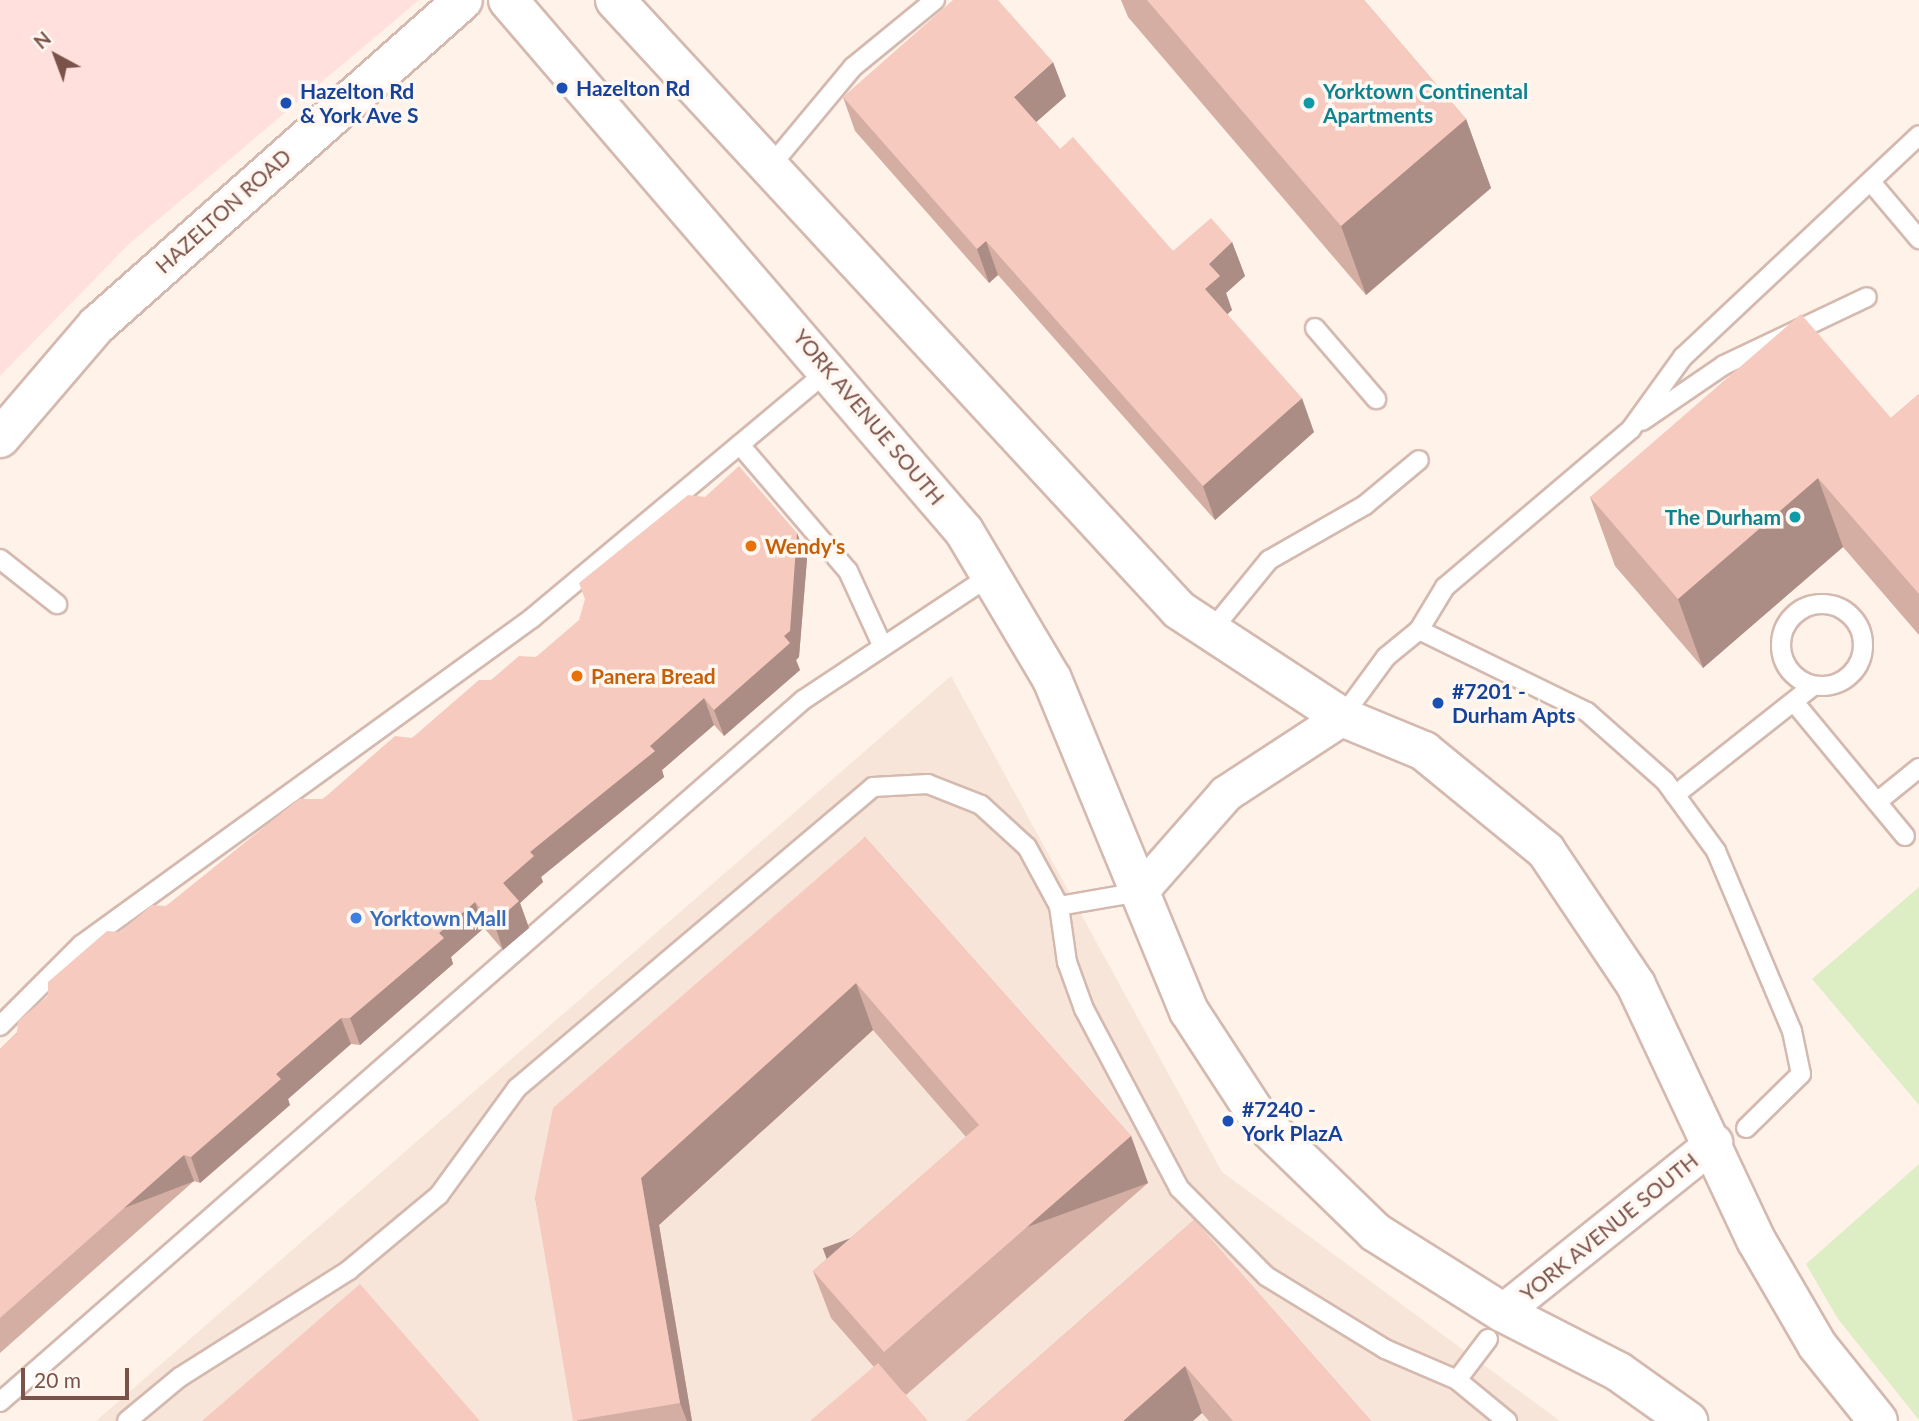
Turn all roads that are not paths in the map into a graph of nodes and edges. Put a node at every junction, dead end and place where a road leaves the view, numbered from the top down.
1 (463, 0) edge
2 (508, 0) edge
3 (615, 0) edge
4 (935, 0) edge
5 (1919, 135) edge
6 (768, 169) junction
7 (1871, 182) junction
8 (1919, 239) edge
9 (1867, 297) dead end
10 (1315, 328) dead end
11 (831, 369) junction
12 (1376, 399) dead end
13 (1631, 429) junction
14 (0, 438) edge
15 (740, 445) junction
16 (1419, 460) dead end
17 (0, 559) edge
18 (991, 575) junction
19 (57, 604) dead end
20 (1419, 630) junction
21 (1212, 631) junction
22 (882, 645) junction
23 (1813, 686) junction
24 (1794, 702) junction
25 (1342, 718) junction
26 (1919, 768) edge
27 (1675, 795) junction
28 (1877, 802) junction
29 (1905, 836) dead end
30 (1139, 892) junction
31 (1059, 906) junction
32 (0, 1026) edge
33 (1730, 1135) junction
34 (1495, 1325) junction
35 (1457, 1380) junction
36 (0, 1402) edge
37 (1874, 1417) edge
38 (127, 1421) edge
39 (1507, 1421) edge
40 (1688, 1421) edge

1 - 14 street, HAZELTON ROAD
2 - 11 street, YORK AVENUE SOUTH
3 - 6 street, YORK AVENUE SOUTH
4 - 6 lane
5 - 7 lane
6 - 21 street, YORK AVENUE SOUTH
7 - 8 lane
7 - 13 lane
9 - 13 lane
10 - 12 lane
11 - 15 lane
11 - 18 street, YORK AVENUE SOUTH
13 - 20 lane
15 - 22 lane
15 - 32 lane
16 - 21 lane
17 - 19 lane
18 - 22 lane
18 - 30 street, YORK AVENUE SOUTH
20 - 25 lane
20 - 27 lane
21 - 25 street, YORK AVENUE SOUTH
22 - 36 lane
23 - 23 lane
23 - 24 lane
24 - 27 lane
24 - 28 lane
25 - 30 street
25 - 33 street, YORK AVENUE SOUTH
26 - 28 lane
27 - 33 lane
28 - 29 lane
30 - 31 lane
30 - 34 street, YORK AVENUE SOUTH
31 - 35 lane
31 - 38 lane
33 - 34 street, YORK AVENUE SOUTH
33 - 37 street, YORK AVENUE SOUTH
34 - 35 lane
34 - 40 street, YORK AVENUE SOUTH
35 - 39 lane

